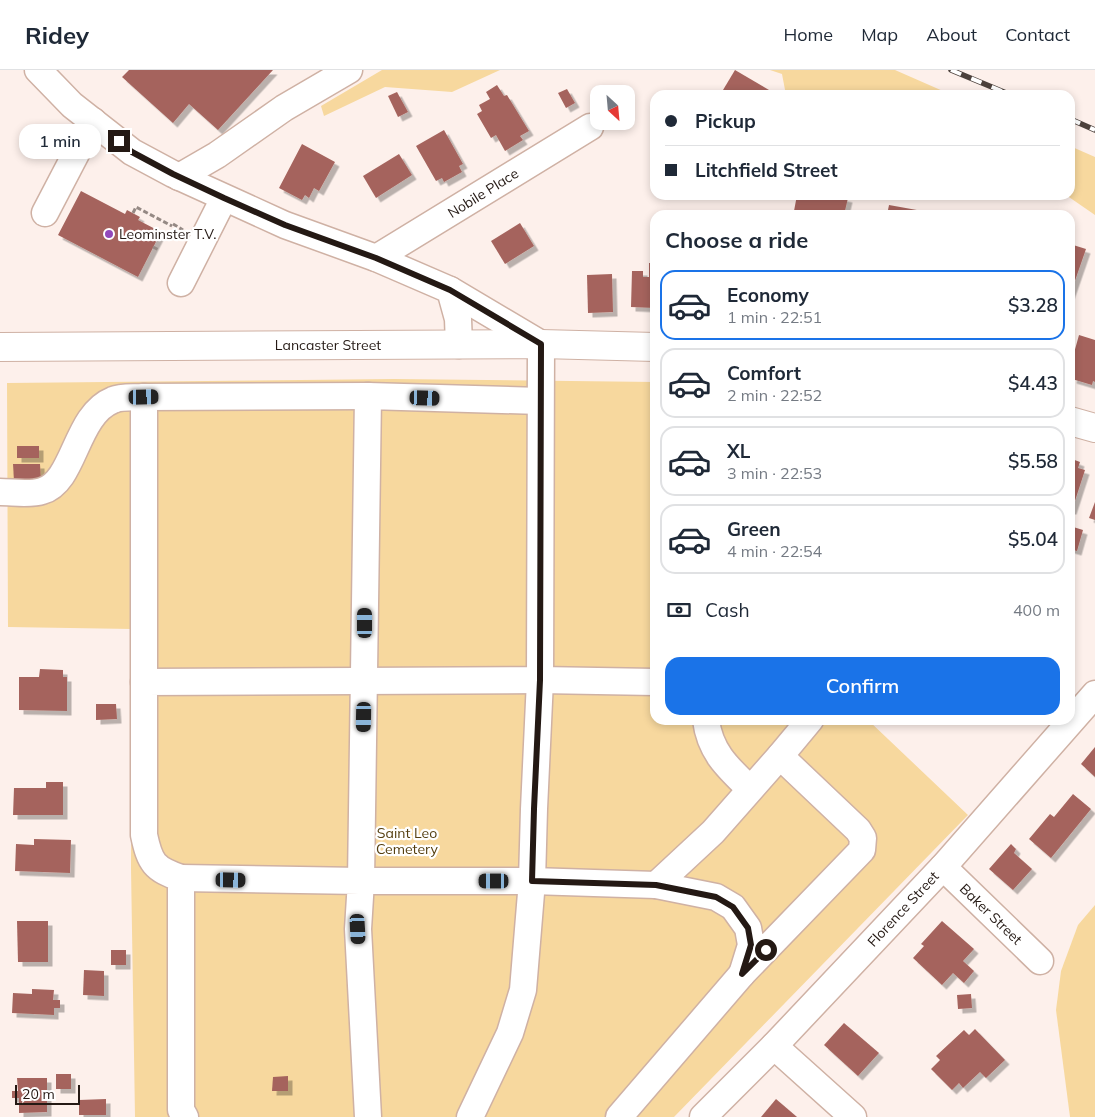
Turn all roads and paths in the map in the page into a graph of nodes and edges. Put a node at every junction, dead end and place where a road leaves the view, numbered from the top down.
1 (38, 70) edge
2 (349, 70) edge
3 (93, 121) junction
4 (590, 127) dead end
5 (179, 177) junction
6 (224, 198) junction
7 (45, 213) dead end
8 (133, 213) dead end
9 (172, 226) dead end
10 (154, 248) dead end
11 (159, 250) dead end
12 (376, 258) junction
13 (181, 284) dead end
14 (450, 290) junction
15 (541, 344) junction
16 (459, 345) junction
17 (0, 347) edge
18 (650, 347) edge
19 (368, 396) junction
20 (144, 397) junction
21 (540, 401) junction
22 (1075, 422) edge
23 (1095, 428) edge
24 (0, 492) edge
25 (364, 680) junction
26 (540, 680) junction
27 (144, 682) junction
28 (650, 682) edge
29 (1095, 694) edge
30 (1075, 717) edge
31 (707, 725) edge
32 (806, 725) edge
33 (1068, 725) edge
34 (780, 756) junction
35 (750, 789) junction
36 (942, 867) junction
37 (181, 878) junction
38 (532, 881) junction
39 (361, 882) junction
40 (656, 885) junction
41 (1040, 961) dead end
42 (742, 974) junction
43 (774, 1046) junction
44 (182, 1115) edge
45 (368, 1117) edge
46 (470, 1117) edge
47 (619, 1117) edge
48 (703, 1117) edge
49 (853, 1117) edge

1 - 3 street
2 - 5 street
3 - 5 street
3 - 7 street
4 - 12 street, Nobile Place
5 - 6 street
6 - 12 street
6 - 13 street
8 - 9 path
10 - 11 path
12 - 14 street
14 - 15 street
14 - 16 street
15 - 16 main road, Lancaster Street
15 - 18 main road, Lancaster Street
15 - 21 street
16 - 17 main road, Lancaster Street
19 - 20 street
19 - 21 street
19 - 25 street
20 - 24 street
20 - 27 street
21 - 26 street
22 - 23 main road
25 - 26 street
25 - 27 street
25 - 39 street
26 - 28 street
26 - 38 street
27 - 37 street
29 - 30 street, Florence Street
31 - 35 street
32 - 34 street
33 - 36 street, Florence Street
34 - 35 street
34 - 42 street
35 - 40 street
36 - 41 street, Baker Street
36 - 43 street, Florence Street
37 - 39 street
37 - 44 street
38 - 39 street
38 - 40 street
38 - 46 street
39 - 45 street
40 - 42 street
42 - 47 street
43 - 48 street, Florence Street
43 - 49 street

